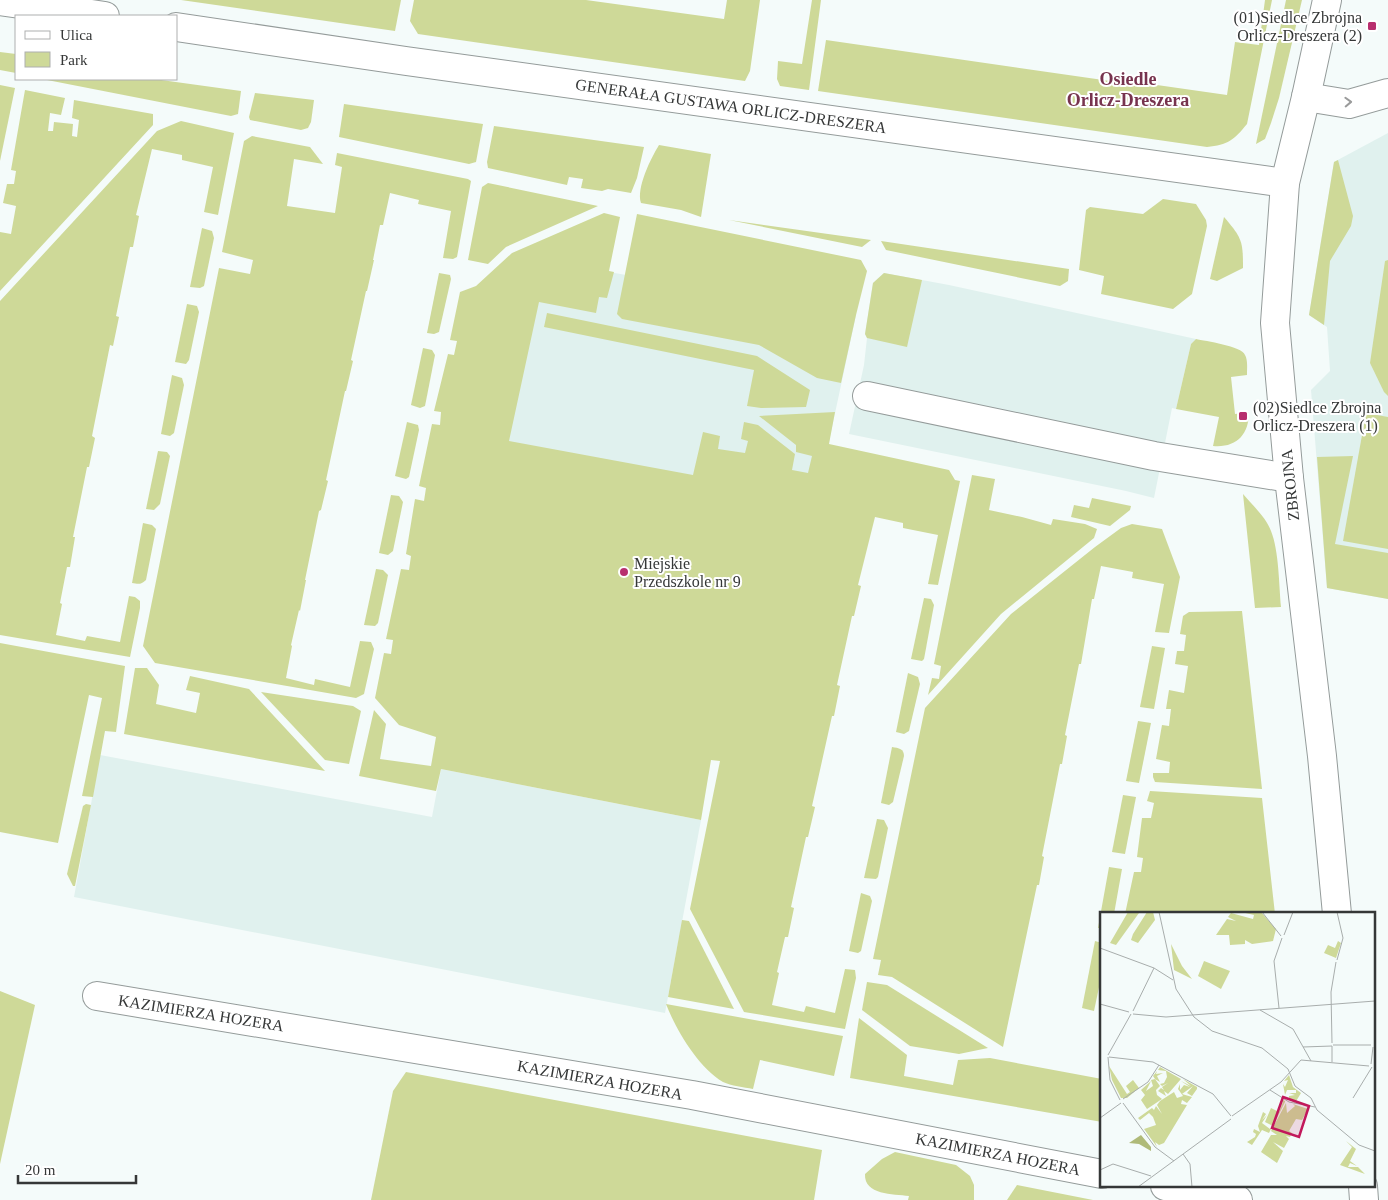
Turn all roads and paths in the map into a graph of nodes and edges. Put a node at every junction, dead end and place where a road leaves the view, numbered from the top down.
1 (1327, 0) edge
2 (0, 1) edge
3 (98, 15) edge
4 (178, 27) edge
5 (1388, 93) edge
6 (1306, 97) junction
7 (1285, 183) junction
8 (867, 396) dead end
9 (1289, 478) junction
10 (1337, 912) edge
11 (97, 996) dead end
12 (1100, 1174) edge
13 (1175, 1188) edge
14 (1238, 1200) edge

1 - 6 street, ZBROJNA
2 - 3 street
4 - 7 street, GENERAŁA GUSTAWA ORLICZ-DRESZERA
6 -> 5 street
6 - 7 street, ZBROJNA
7 - 9 street, ZBROJNA
8 - 9 street
9 - 10 street, ZBROJNA
11 - 12 street, KAZIMIERZA HOZERA
13 - 14 street

